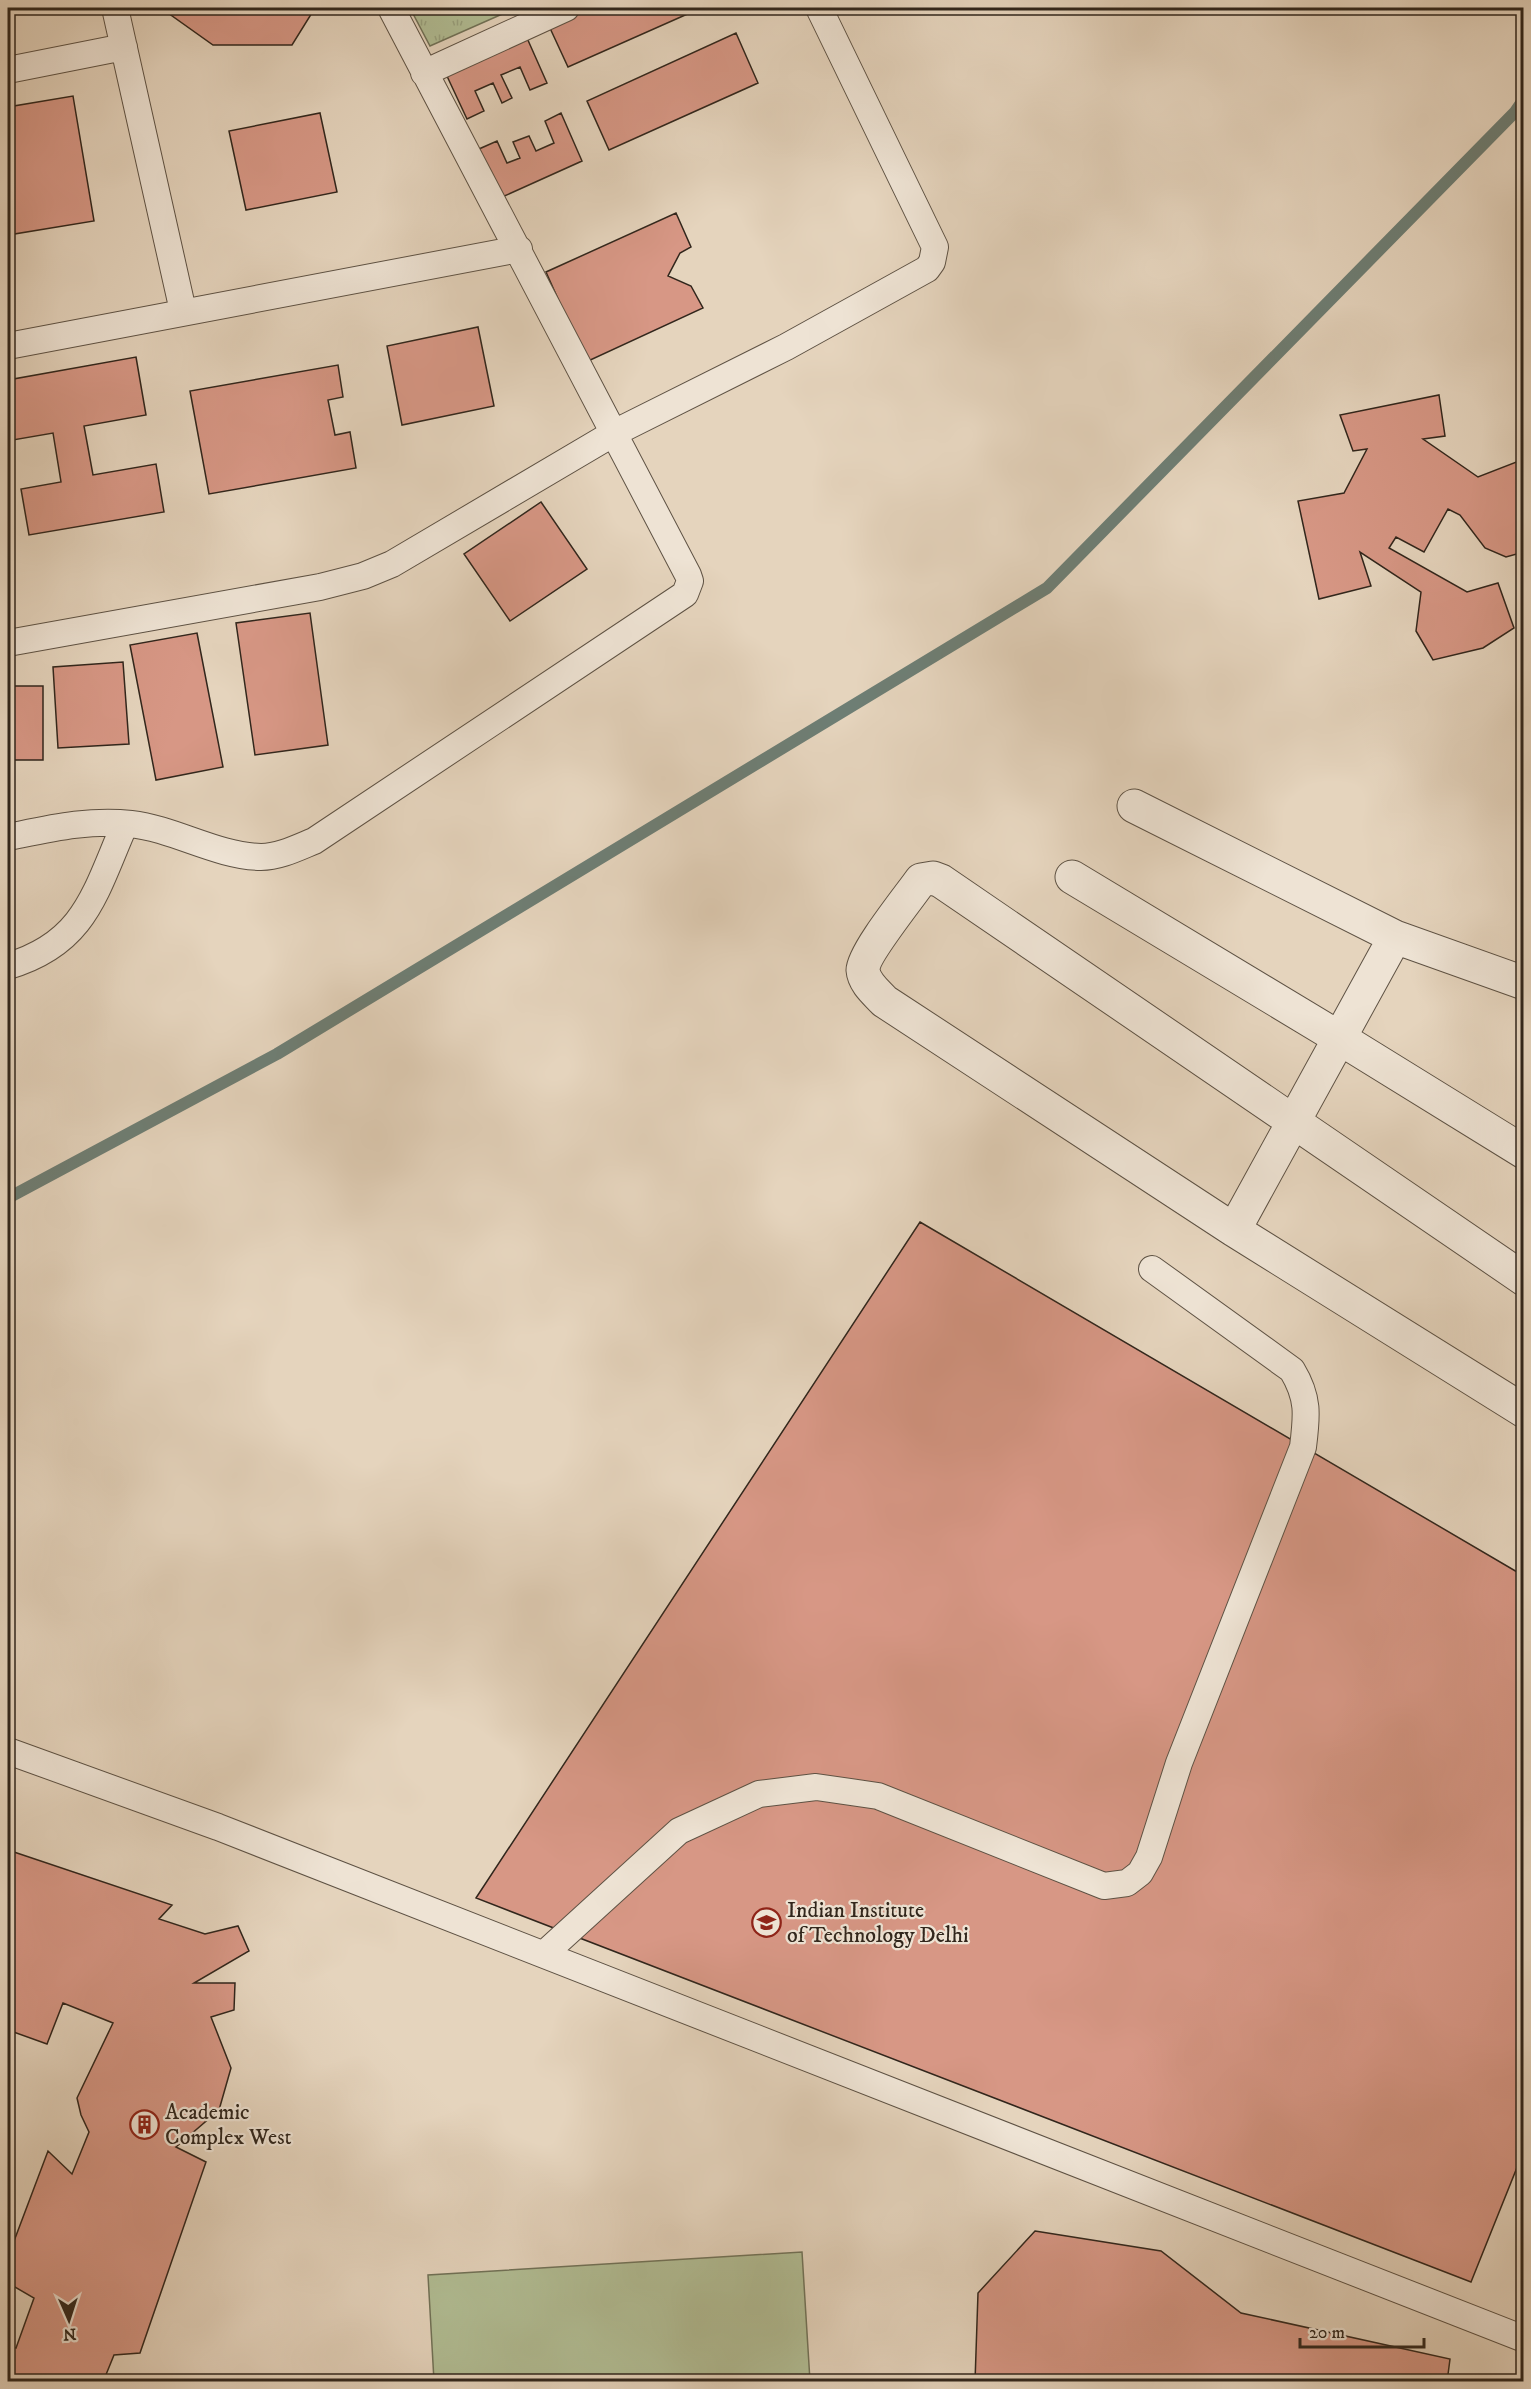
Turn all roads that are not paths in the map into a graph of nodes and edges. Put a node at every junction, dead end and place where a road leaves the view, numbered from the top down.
1 (115, 8) edge
2 (391, 8) edge
3 (566, 8) edge
4 (819, 8) edge
5 (124, 47) junction
6 (8, 70) edge
7 (424, 73) junction
8 (519, 249) junction
9 (183, 311) junction
10 (8, 346) edge
11 (614, 433) junction
12 (8, 643) edge
13 (1134, 806) dead end
14 (125, 824) junction
15 (8, 837) edge
16 (1072, 877) dead end
17 (1395, 937) junction
18 (8, 966) edge
19 (1524, 983) edge
20 (1341, 1039) junction
21 (1292, 1122) junction
22 (1524, 1152) edge
23 (1234, 1230) junction
24 (1152, 1269) dead end
25 (1524, 1279) edge
26 (1524, 1411) edge
27 (8, 1751) edge
28 (544, 1954) junction
29 (1524, 2339) edge

1 - 5 lane
2 - 7 lane
3 - 7 lane
4 - 11 lane
5 - 6 lane
5 - 9 lane
7 - 8 lane
8 - 9 lane
8 - 11 lane
9 - 10 lane
11 - 12 lane
11 - 14 lane
13 - 17 street
14 - 15 lane
14 - 18 lane
16 - 20 street
17 - 19 street
17 - 20 street
20 - 21 street
20 - 22 street
21 - 23 street
21 - 23 street
21 - 25 street
23 - 26 street
24 - 28 lane
27 - 28 lane
28 - 29 lane

